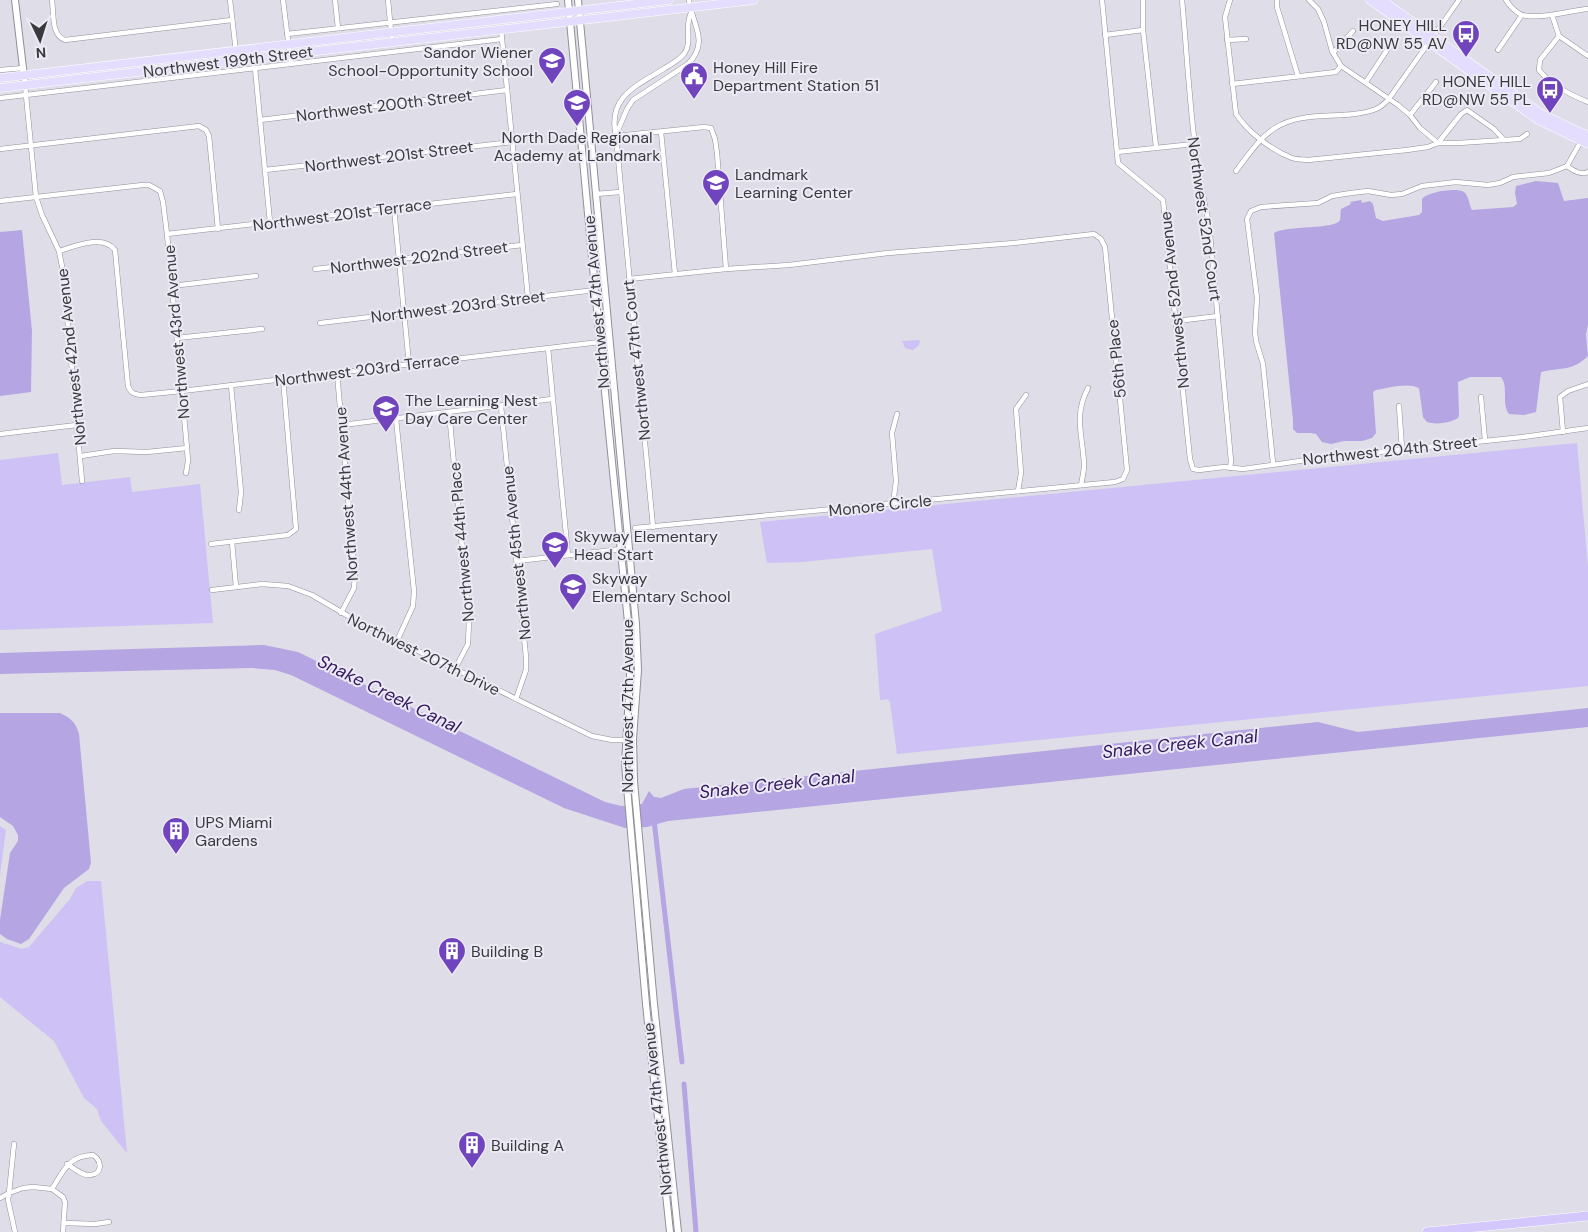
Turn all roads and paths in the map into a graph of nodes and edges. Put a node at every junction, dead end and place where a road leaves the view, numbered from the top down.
1 (15, 0) edge
2 (52, 0) edge
3 (230, 0) edge
4 (283, 0) edge
5 (335, 0) edge
6 (388, 0) edge
7 (568, 0) edge
8 (578, 0) edge
9 (669, 0) edge
10 (754, 0) edge
11 (1102, 0) edge
12 (1143, 0) edge
13 (1182, 0) edge
14 (1230, 0) edge
15 (1276, 0) edge
16 (1309, 0) edge
17 (1370, 0) edge
18 (1382, 0) edge
19 (1459, 0) edge
20 (1506, 0) edge
21 (557, 4) dead end
22 (690, 7) edge
23 (1588, 9) edge
24 (579, 10) junction
25 (569, 11) junction
26 (1522, 15) junction
27 (1552, 15) junction
28 (232, 20) junction
29 (581, 20) junction
30 (570, 21) junction
31 (390, 23) junction
32 (338, 28) junction
33 (502, 29) junction
34 (1143, 30) junction
35 (1353, 31) dead end
36 (391, 33) junction
37 (287, 34) junction
38 (1105, 35) junction
39 (1558, 36) junction
40 (502, 39) junction
41 (1246, 39) dead end
42 (1228, 40) junction
43 (1431, 40) junction
44 (392, 42) junction
45 (688, 44) junction
46 (288, 45) junction
47 (698, 45) junction
48 (1387, 50) dead end
49 (1498, 50) dead end
50 (236, 51) junction
51 (1333, 53) junction
52 (289, 54) junction
53 (1588, 56) edge
54 (236, 60) junction
55 (290, 64) junction
56 (1342, 66) junction
57 (255, 68) junction
58 (0, 70) edge
59 (24, 71) junction
60 (1298, 76) junction
61 (0, 78) edge
62 (1366, 82) junction
63 (1436, 82) dead end
64 (1232, 84) junction
65 (25, 85) junction
66 (636, 87) junction
67 (0, 88) edge
68 (508, 90) junction
69 (642, 94) junction
70 (26, 95) junction
71 (0, 98) edge
72 (1388, 100) junction
73 (1588, 102) edge
74 (1410, 115) junction
75 (260, 120) junction
76 (661, 132) junction
77 (1527, 134) dead end
78 (616, 136) junction
79 (1585, 139) edge
80 (1262, 140) junction
81 (1504, 140) junction
82 (513, 142) junction
83 (1438, 142) junction
84 (1194, 144) junction
85 (30, 145) junction
86 (1156, 148) junction
87 (0, 149) edge
88 (1117, 152) junction
89 (583, 154) junction
90 (1567, 166) junction
91 (594, 167) junction
92 (265, 170) junction
93 (1236, 171) dead end
94 (1588, 172) edge
95 (620, 192) junction
96 (517, 194) junction
97 (596, 194) junction
98 (36, 197) junction
99 (0, 201) edge
100 (394, 208) junction
101 (270, 222) junction
102 (218, 229) junction
103 (167, 234) junction
104 (522, 245) junction
105 (59, 251) junction
106 (399, 259) junction
107 (315, 269) dead end
108 (726, 269) junction
109 (675, 274) junction
110 (256, 276) dead end
111 (629, 279) junction
112 (604, 281) junction
113 (172, 286) junction
114 (595, 290) junction
115 (528, 298) junction
116 (404, 313) junction
117 (1218, 316) junction
118 (1177, 321) junction
119 (320, 322) dead end
120 (262, 329) dead end
121 (177, 338) junction
122 (600, 342) junction
123 (548, 348) junction
124 (611, 356) junction
125 (409, 364) junction
126 (337, 373) junction
127 (283, 379) junction
128 (1588, 384) edge
129 (231, 385) junction
130 (1088, 388) dead end
131 (182, 391) junction
132 (1026, 395) dead end
133 (1481, 397) dead end
134 (552, 399) junction
135 (501, 406) junction
136 (1399, 406) dead end
137 (449, 412) junction
138 (897, 414) dead end
139 (396, 418) junction
140 (77, 425) junction
141 (342, 425) junction
142 (1588, 428) edge
143 (1563, 432) junction
144 (0, 434) edge
145 (1485, 440) junction
146 (187, 448) junction
147 (1402, 449) junction
148 (81, 456) junction
149 (1273, 463) junction
150 (1230, 468) junction
151 (1193, 469) joint
152 (186, 473) dead end
153 (1123, 479) joint
154 (82, 481) dead end
155 (1081, 485) junction
156 (1018, 491) junction
157 (893, 504) junction
158 (239, 510) dead end
159 (653, 527) junction
160 (635, 528) dead end
161 (232, 542) junction
162 (211, 544) dead end
163 (630, 548) junction
164 (620, 549) junction
165 (568, 555) junction
166 (517, 560) junction
167 (236, 587) junction
168 (212, 590) dead end
169 (341, 613) junction
170 (397, 641) junction
171 (455, 669) junction
172 (516, 699) junction
173 (633, 739) junction
174 (625, 741) junction
175 (14, 1144) dead end
176 (67, 1164) junction
177 (52, 1189) junction
178 (10, 1194) junction
179 (0, 1198) edge
180 (1588, 1216) edge
181 (110, 1222) dead end
182 (64, 1223) junction
183 (15, 1232) edge
184 (63, 1232) edge
185 (670, 1232) edge
186 (678, 1232) edge
187 (1427, 1232) edge

1 - 59 main road, Northwest 42nd Avenue
2 - 28 street
3 - 28 street
4 - 37 street
5 - 32 street
6 - 31 street
7 - 25 main road, Northwest 47th Avenue
8 - 24 main road, Northwest 47th Avenue
9 - 24 main road, Northwest 199th Street
10 - 22 main road, Northwest 199th Street
11 - 38 street
12 - 34 street
13 - 84 street, Northwest 52nd Court
14 - 42 street
15 - 60 street
16 - 51 street
17 - 43 main road
18 - 43 main road
19 - 43 street
20 - 26 street
21 - 31 street
22 - 29 main road, Northwest 199th Street
22 - 45 street
22 - 47 street
23 - 27 street
24 - 25 main road, Northwest 199th Street
24 - 29 main road, Northwest 47th Avenue
25 - 30 main road, Northwest 47th Avenue
25 - 36 main road, Northwest 199th Street
26 - 27 street
26 - 49 street
27 - 39 street
28 - 50 street
29 - 30 main road, Northwest 199th Street
29 - 91 main road, Northwest 47th Avenue
30 - 33 main road, Northwest 199th Street
30 - 89 main road, Northwest 47th Avenue
31 - 32 street
31 - 36 street
32 - 37 street
33 - 40 street
33 - 44 main road, Northwest 199th Street
34 - 38 street
34 - 86 street
35 - 51 street
36 - 44 street
36 - 46 main road, Northwest 199th Street
37 - 46 street
38 - 88 street
39 - 53 street
39 - 73 street
40 - 55 street
40 - 68 street
41 - 42 street
42 - 64 street
43 - 72 street
43 - 79 main road
44 - 52 main road, Northwest 199th Street
45 - 47 street
45 - 66 street, Northwest 47th Court
46 - 50 main road, Northwest 199th Street
46 - 52 street
47 - 69 street
48 - 62 street
50 - 54 street
50 - 59 main road, Northwest 199th Street
51 - 56 street
52 - 54 main road, Northwest 199th Street
52 - 55 street
54 - 65 main road, Northwest 199th Street
55 - 57 street
56 - 60 street
56 - 62 street
57 - 70 street
57 - 75 street
58 - 59 street
59 - 61 main road, Northwest 199th Street
59 - 65 main road, Northwest 42nd Avenue
60 - 64 street
62 - 72 street
63 - 74 street
64 - 80 street
65 - 67 main road, Northwest 199th Street
65 - 70 street, Northwest 42nd Avenue
66 - 69 street
66 - 78 street, Northwest 47th Court
68 - 75 street, Northwest 200th Street
68 - 82 street
69 - 78 street
70 - 71 street
70 - 85 street, Northwest 42nd Avenue
72 - 74 street
72 - 80 street
74 - 83 street
75 - 92 street
76 - 78 street
76 - 108 street
76 - 109 street
77 - 81 street
78 - 95 street, Northwest 47th Court
79 - 90 street
80 - 83 street
80 - 93 street
81 - 83 street
81 - 83 street
82 - 92 street, Northwest 201st Street
82 - 96 street
84 - 86 street
84 - 117 street, Northwest 52nd Court
85 - 87 street
85 - 98 street, Northwest 42nd Avenue
85 - 102 street
86 - 88 street
88 - 118 street, Northwest 52nd Avenue
89 - 91 main road
89 - 114 main road, Northwest 47th Avenue
90 - 94 street
90 - 149 street
91 - 97 main road, Northwest 47th Avenue
92 - 101 street
95 - 97 street
95 - 111 street, Northwest 47th Court
96 - 100 street, Northwest 201st Terrace
96 - 104 street
97 - 112 main road, Northwest 47th Avenue
98 - 99 street
98 - 103 street, Northwest 43rd Avenue
98 - 105 street, Northwest 42nd Avenue
100 - 101 street, Northwest 201st Terrace
100 - 106 street
101 - 102 street, Northwest 201st Terrace
102 - 103 street, Northwest 201st Terrace
103 - 113 street, Northwest 43rd Avenue
104 - 106 street, Northwest 202nd Street
104 - 115 street
105 - 131 street, Northwest 203rd Terrace
105 - 140 street, Northwest 42nd Avenue
106 - 107 street, Northwest 202nd Street
106 - 116 street
108 - 109 street
108 - 153 street, 56th Place
109 - 111 street
110 - 113 street
111 - 159 street, Northwest 47th Court
112 - 114 main road
112 - 124 main road, Northwest 47th Avenue
113 - 121 street, Northwest 43rd Avenue
114 - 115 street, Northwest 203rd Street
114 - 122 main road, Northwest 47th Avenue
115 - 116 street, Northwest 203rd Street
116 - 119 street, Northwest 203rd Street
116 - 125 street
117 - 118 street
117 - 150 street, Northwest 52nd Court
118 - 151 street, Northwest 52nd Avenue
120 - 121 street
121 - 131 street, Northwest 43rd Avenue
122 - 123 street, Northwest 203rd Terrace
122 - 124 main road
122 - 164 main road, Northwest 47th Avenue
123 - 125 street, Northwest 203rd Terrace
123 - 134 street
124 - 163 main road, Northwest 47th Avenue
125 - 126 street, Northwest 203rd Terrace
126 - 127 street, Northwest 203rd Terrace
126 - 141 street, Northwest 44th Avenue
127 - 129 street, Northwest 203rd Terrace
127 - 161 street
128 - 143 street
129 - 131 street, Northwest 203rd Terrace
129 - 158 street
130 - 155 street
131 - 146 street, Northwest 43rd Avenue
132 - 156 street
133 - 145 street
134 - 135 street
134 - 165 street
135 - 137 street
135 - 166 street, Northwest 45th Avenue
136 - 147 street
137 - 139 street
137 - 171 street, Northwest 44th Place
138 - 157 street
139 - 141 street
139 - 170 street
140 - 144 street
140 - 148 street, Northwest 42nd Avenue
141 - 169 street, Northwest 44th Avenue
142 - 143 street, Northwest 204th Street
143 - 145 street, Northwest 204th Street
145 - 147 street, Northwest 204th Street
146 - 148 street
146 - 152 street, Northwest 43rd Avenue
147 - 149 street, Northwest 204th Street
148 - 154 street, Northwest 42nd Avenue
149 - 150 street, Northwest 204th Street
150 - 151 street, Northwest 204th Street
153 - 155 street, Monore Circle
155 - 156 street, Monore Circle
156 - 157 street, Monore Circle
157 - 159 street, Monore Circle
159 - 160 street, Monore Circle
161 - 162 street
161 - 167 street
163 - 164 street
163 - 173 main road, Northwest 47th Avenue
164 - 165 street
164 - 174 main road, Northwest 47th Avenue
165 - 166 street
166 - 172 street, Northwest 45th Avenue
167 - 168 street, Northwest 207th Drive
167 - 169 street, Northwest 207th Drive
169 - 170 street, Northwest 207th Drive
170 - 171 street, Northwest 207th Drive
171 - 172 street, Northwest 207th Drive
172 - 174 street, Northwest 207th Drive
173 - 174 street, Northwest 207th Drive
173 - 186 main road, Northwest 47th Avenue
174 - 185 main road, Northwest 47th Avenue
175 - 178 street
176 - 176 street
176 - 177 street
177 - 178 street
177 - 182 street
178 - 179 street
178 - 183 street
180 - 187 highway
181 - 182 street
182 - 184 street

